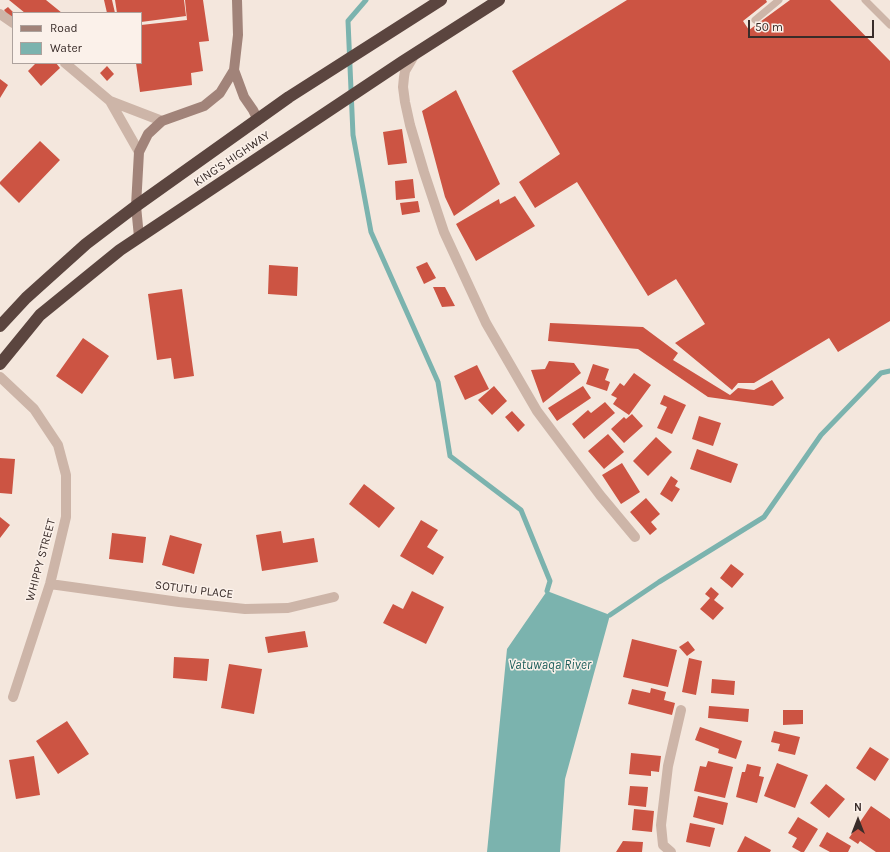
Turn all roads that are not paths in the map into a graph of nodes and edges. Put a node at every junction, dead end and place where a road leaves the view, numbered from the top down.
1 (237, 0) edge
2 (441, 0) edge
3 (499, 0) edge
4 (778, 0) edge
5 (865, 0) edge
6 (0, 14) edge
7 (755, 20) dead end
8 (12, 22) edge
9 (890, 25) edge
10 (415, 53) junction
11 (66, 64) edge
12 (234, 70) junction
13 (110, 101) junction
14 (258, 120) junction
15 (162, 121) junction
16 (139, 152) junction
17 (136, 206) junction
18 (139, 237) junction
19 (0, 326) edge
20 (0, 364) edge
21 (0, 377) edge
22 (635, 537) dead end
23 (50, 584) junction
24 (334, 597) dead end
25 (13, 697) dead end
26 (681, 710) dead end
27 (671, 852) edge

1 - 12 street
2 - 14 highway, KING'S HIGHWAY
3 - 10 highway, KING'S HIGHWAY
4 - 7 lane
5 - 9 lane
6 - 8 street
10 - 18 highway, KING'S HIGHWAY
10 - 22 street
11 - 13 street
12 - 14 street
12 - 15 street
13 - 15 street
13 - 16 street
14 - 17 highway, KING'S HIGHWAY
15 - 16 street
16 - 17 street
17 - 18 street
17 - 19 highway, KING'S HIGHWAY
18 - 20 highway, KING'S HIGHWAY
21 - 23 street, WHIPPY STREET
23 - 24 street, SOTUTU PLACE
23 - 25 street, WHIPPY STREET
26 - 27 street

